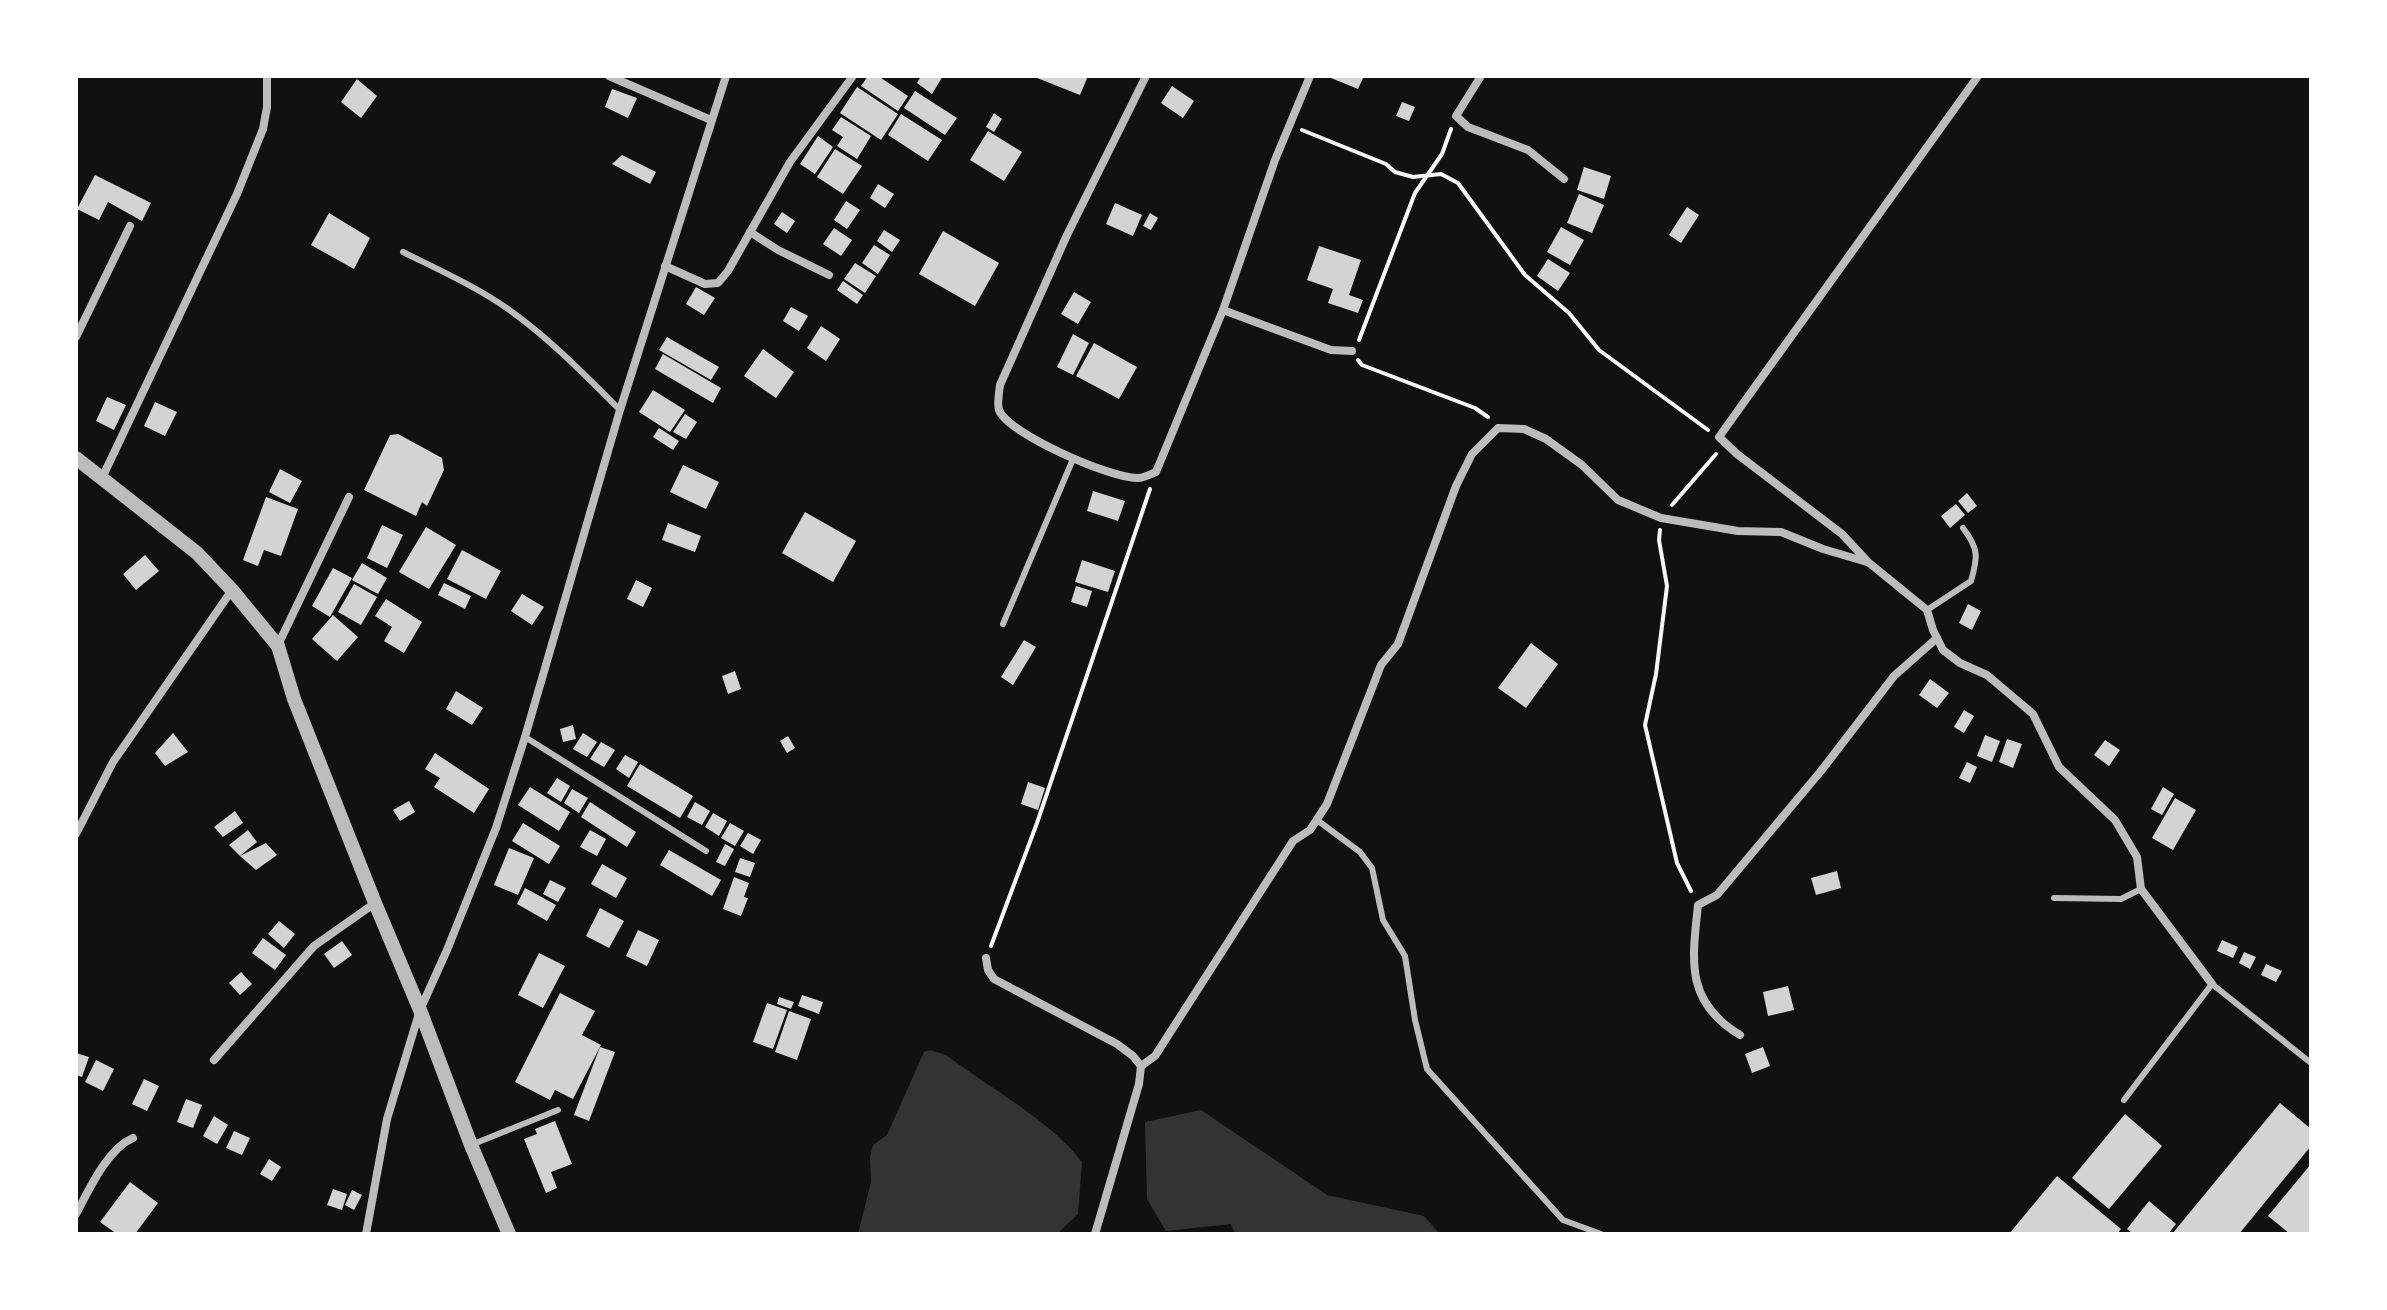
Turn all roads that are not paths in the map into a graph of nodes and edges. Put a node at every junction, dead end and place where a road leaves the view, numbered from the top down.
1 (267, 76) edge
2 (609, 76) edge
3 (726, 76) edge
4 (853, 76) edge
5 (1146, 76) edge
6 (1310, 76) edge
7 (1481, 76) edge
8 (1978, 76) edge
9 (711, 120) junction
10 (1564, 179) dead end
11 (130, 226) dead end
12 (750, 232) junction
13 (403, 252) dead end
14 (665, 266) junction
15 (829, 275) dead end
16 (1223, 310) junction
17 (76, 337) edge
18 (1352, 351) road end
19 (620, 410) junction
20 (76, 458) edge
21 (1073, 459) junction
22 (102, 478) junction
23 (349, 497) dead end
24 (1963, 528) dead end
25 (1868, 562) junction
26 (232, 590) junction
27 (1927, 610) junction
28 (1003, 624) dead end
29 (1937, 638) junction
30 (278, 646) junction
31 (525, 737) junction
32 (1317, 820) junction
33 (76, 834) edge
34 (706, 851) dead end
35 (2141, 889) junction
36 (2054, 898) dead end
37 (375, 903) junction
38 (986, 958) road end
39 (2212, 984) junction
40 (420, 1010) junction
41 (1740, 1035) dead end
42 (214, 1060) dead end
43 (2311, 1063) edge
44 (1141, 1066) junction
45 (2124, 1100) dead end
46 (558, 1110) dead end
47 (133, 1138) dead end
48 (471, 1145) junction
49 (76, 1214) edge
50 (366, 1234) edge
51 (509, 1234) edge
52 (1095, 1234) edge
53 (1601, 1234) edge

1 - 22 street
2 - 9 street
3 - 9 street
4 - 12 street
5 - 21 street
6 - 16 street
7 - 10 street
8 - 25 street
9 - 14 street
11 - 17 street
12 - 14 street
12 - 15 street
13 - 19 lane
14 - 19 street
16 - 18 street
16 - 21 street
19 - 31 street
20 - 22 street
21 - 28 lane
22 - 26 street
23 - 30 street
24 - 27 lane
25 - 27 street
25 - 32 street
26 - 30 street
26 - 33 street
27 - 29 street
29 - 35 street
29 - 41 street
30 - 37 street
31 - 34 lane
31 - 40 street
32 - 44 street
32 - 53 lane
35 - 36 lane
35 - 39 street
37 - 40 street
37 - 42 street
38 - 44 street
39 - 43 lane
39 - 45 lane
40 - 48 street
40 - 50 street
44 - 52 street
46 - 48 lane
47 - 49 street
48 - 51 street

